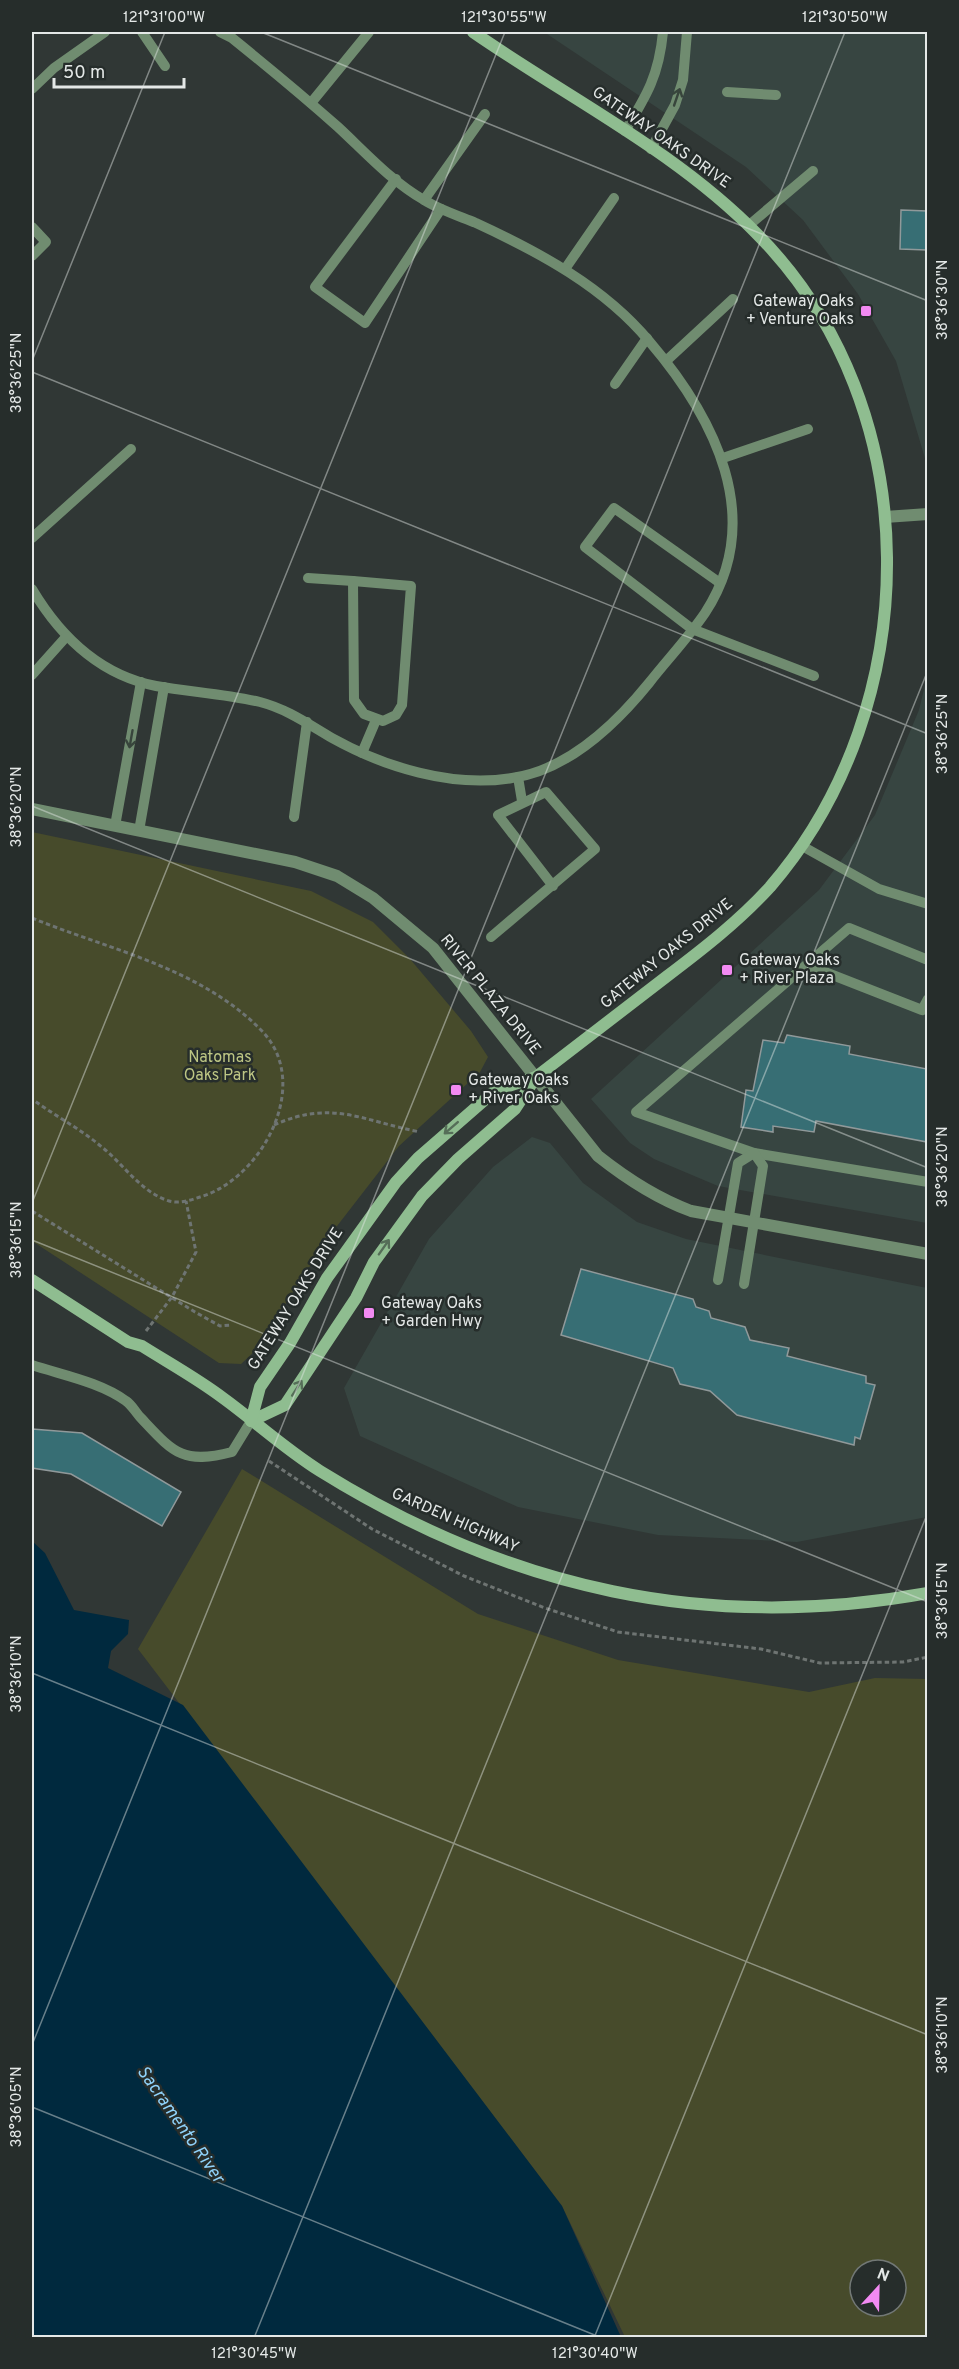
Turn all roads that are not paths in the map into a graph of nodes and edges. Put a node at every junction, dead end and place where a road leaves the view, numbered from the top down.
1 (105, 32) edge
2 (142, 32) edge
3 (220, 32) edge
4 (369, 32) edge
5 (473, 32) edge
6 (663, 32) edge
7 (687, 32) edge
8 (165, 66) dead end
9 (32, 89) edge
10 (727, 92) dead end
11 (776, 95) dead end
12 (311, 103) junction
13 (485, 114) dead end
14 (625, 130) junction
15 (651, 149) junction
16 (813, 171) dead end
17 (396, 179) junction
18 (614, 198) dead end
19 (424, 200) junction
20 (441, 209) junction
21 (748, 225) junction
22 (32, 227) edge
23 (32, 256) edge
24 (565, 269) junction
25 (733, 299) dead end
26 (647, 338) junction
27 (666, 361) junction
28 (615, 384) dead end
29 (808, 429) dead end
30 (131, 449) dead end
31 (723, 458) junction
32 (927, 514) edge
33 (885, 516) junction
34 (32, 538) edge
35 (308, 578) dead end
36 (353, 581) junction
37 (720, 583) junction
38 (32, 589) edge
39 (692, 629) junction
40 (66, 637) junction
41 (32, 675) edge
42 (814, 676) dead end
43 (141, 682) junction
44 (164, 687) junction
45 (376, 720) junction
46 (307, 722) junction
47 (362, 753) junction
48 (518, 777) junction
49 (522, 801) junction
50 (32, 809) edge
51 (294, 817) dead end
52 (115, 826) junction
53 (139, 831) junction
54 (802, 846) junction
55 (553, 886) junction
56 (927, 904) edge
57 (491, 937) dead end
58 (927, 960) edge
59 (807, 965) junction
60 (927, 999) edge
61 (536, 1077) junction
62 (754, 1153) junction
63 (927, 1182) edge
64 (729, 1217) junction
65 (755, 1222) junction
66 (927, 1254) edge
67 (32, 1280) edge
68 (718, 1280) dead end
69 (744, 1284) dead end
70 (32, 1365) edge
71 (251, 1421) junction
72 (927, 1593) edge

1 - 9 lane
2 - 8 lane
3 - 12 lane
4 - 12 lane
5 - 14 street, GATEWAY OAKS DRIVE
6 - 14 lane
15 -> 7 lane
10 - 11 lane
12 - 17 lane
13 - 19 lane
14 - 15 street, GATEWAY OAKS DRIVE
15 - 21 street, GATEWAY OAKS DRIVE
16 - 21 lane
17 - 19 lane
17 - 20 lane
18 - 24 lane
19 - 20 lane
20 - 24 lane
21 - 33 street, GATEWAY OAKS DRIVE
22 - 23 lane
24 - 26 lane
25 - 27 lane
26 - 27 lane
26 - 28 lane
27 - 31 lane
29 - 31 lane
30 - 34 lane
31 - 37 lane
32 - 33 street
33 - 54 street, GATEWAY OAKS DRIVE
35 - 36 lane
36 - 45 lane
36 - 45 lane
37 - 39 lane
37 - 39 lane
38 - 40 lane
39 - 42 lane
39 - 48 lane
40 - 41 lane
40 - 43 lane
43 - 44 lane
43 -> 52 lane
44 - 46 lane
44 - 53 lane
45 - 47 lane
46 - 47 lane
46 - 51 lane
47 - 48 lane
48 - 49 lane
49 - 55 lane
49 - 55 lane
50 - 52 street, RIVER PLAZA DRIVE
52 - 53 street, RIVER PLAZA DRIVE
53 - 61 street, RIVER PLAZA DRIVE
54 - 56 lane
54 - 61 street, GATEWAY OAKS DRIVE
55 - 57 lane
58 - 59 lane
59 - 60 lane
59 - 62 lane
61 - 64 street, RIVER PLAZA DRIVE
71 -> 61 street, GATEWAY OAKS DRIVE
61 -> 71 street, GATEWAY OAKS DRIVE
62 - 63 lane
62 - 64 lane
62 - 65 lane
64 - 65 street, RIVER PLAZA DRIVE
64 - 68 lane
65 - 66 street, RIVER PLAZA DRIVE
65 - 69 lane
67 - 71 street, GARDEN HIGHWAY
70 - 71 lane
71 - 72 street, GARDEN HIGHWAY

